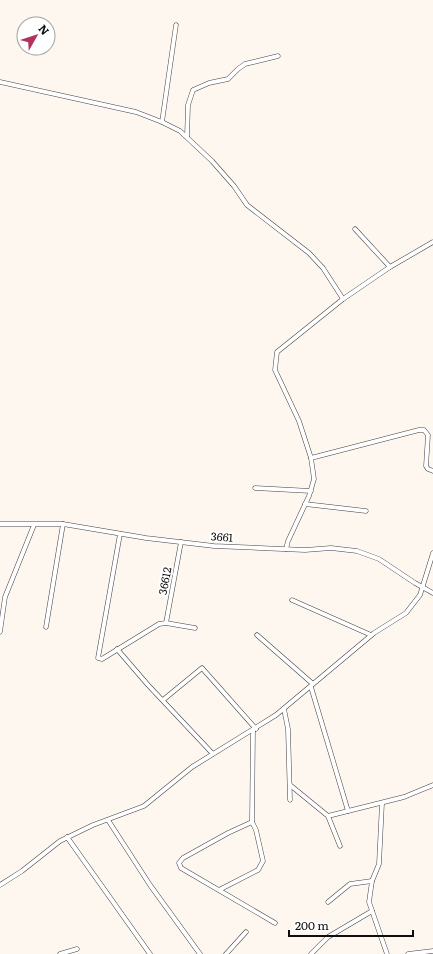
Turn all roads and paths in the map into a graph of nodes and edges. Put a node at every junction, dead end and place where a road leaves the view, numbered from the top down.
1 (176, 24) dead end
2 (278, 56) dead end
3 (0, 82) edge
4 (162, 122) junction
5 (187, 137) junction
6 (355, 229) dead end
7 (433, 242) edge
8 (390, 267) junction
9 (343, 299) junction
10 (311, 458) junction
11 (433, 471) edge
12 (255, 488) dead end
13 (311, 491) junction
14 (305, 504) junction
15 (366, 511) dead end
16 (0, 524) edge
17 (63, 524) junction
18 (34, 525) junction
19 (120, 534) junction
20 (181, 542) junction
21 (286, 549) junction
22 (433, 553) edge
23 (422, 588) junction
24 (433, 593) edge
25 (292, 600) dead end
26 (166, 623) junction
27 (1, 626) edge
28 (46, 627) dead end
29 (194, 628) dead end
30 (0, 632) edge
31 (257, 635) dead end
32 (371, 635) junction
33 (117, 649) junction
34 (312, 686) junction
35 (163, 700) junction
36 (284, 709) junction
37 (254, 729) junction
38 (213, 754) junction
39 (290, 785) junction
40 (433, 785) edge
41 (290, 800) dead end
42 (382, 803) junction
43 (348, 811) junction
44 (328, 816) junction
45 (108, 820) junction
46 (252, 822) junction
47 (67, 837) junction
48 (340, 846) dead end
49 (372, 881) junction
50 (0, 885) edge
51 (219, 890) junction
52 (328, 902) dead end
53 (372, 911) junction
54 (276, 923) dead end
55 (246, 932) dead end
56 (77, 949) dead end
57 (433, 951) edge
58 (60, 954) edge
59 (150, 954) edge
60 (200, 954) edge
61 (226, 954) edge
62 (311, 954) edge
63 (387, 954) edge
64 (408, 954) edge

1 - 4 street
2 - 5 street
3 - 4 street
4 - 5 street
5 - 9 street
6 - 8 street
7 - 8 street
8 - 9 street
9 - 10 street
10 - 11 street
10 - 13 street
12 - 13 street
13 - 14 street
14 - 15 street
14 - 21 street
16 - 18 street, 3661
17 - 18 street, 3661
17 - 19 street, 3661
17 - 28 street
18 - 27 street
19 - 20 street, 3661
19 - 33 street
20 - 21 street, 3661
20 - 26 street, 36612
21 - 23 street, 3661
22 - 23 street
23 - 24 street, 3661
23 - 32 street
25 - 32 street
26 - 29 street
26 - 33 street
27 - 30 street
31 - 34 street
32 - 34 street
33 - 35 street
34 - 36 street
34 - 43 street
35 - 37 street
35 - 38 street
36 - 37 street
36 - 39 street
37 - 38 street
37 - 46 street
38 - 45 street
39 - 41 street
39 - 44 street
40 - 42 street
42 - 43 street
42 - 49 street
43 - 44 street
44 - 48 street
45 - 47 street
45 - 60 street
46 - 51 street
46 - 51 street
47 - 50 street
47 - 59 street
49 - 52 street
49 - 53 street
51 - 54 street
53 - 62 street
53 - 63 street
55 - 61 street
56 - 58 street
57 - 64 street

